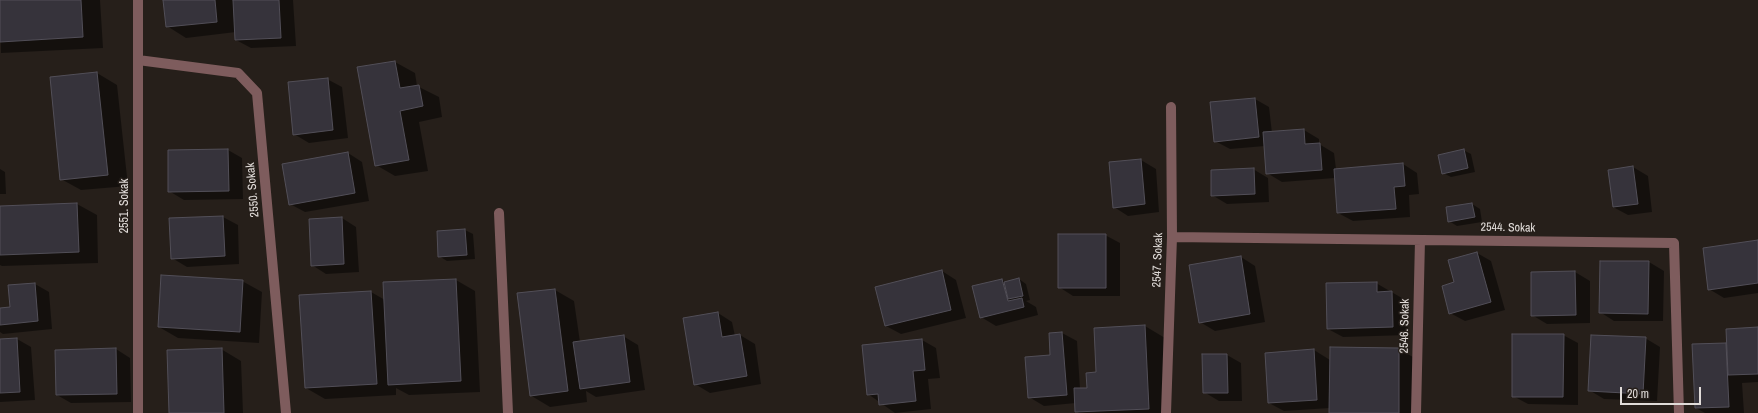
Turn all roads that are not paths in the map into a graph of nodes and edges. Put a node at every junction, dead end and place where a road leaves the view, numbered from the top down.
1 (138, 0) edge
2 (138, 60) junction
3 (1171, 107) dead end
4 (499, 213) dead end
5 (1172, 237) junction
6 (1420, 240) junction
7 (138, 413) edge
8 (286, 413) edge
9 (508, 413) edge
10 (1166, 413) edge
11 (1416, 413) edge
12 (1679, 413) edge

1 - 2 street, 2551. Sokak
2 - 7 street, 2551. Sokak
2 - 8 street, 2550. Sokak
3 - 5 street, 2547. Sokak
4 - 9 street
5 - 6 street, 2544. Sokak
5 - 10 street, 2547. Sokak
6 - 11 street, 2546. Sokak
6 - 12 street, 2544. Sokak

